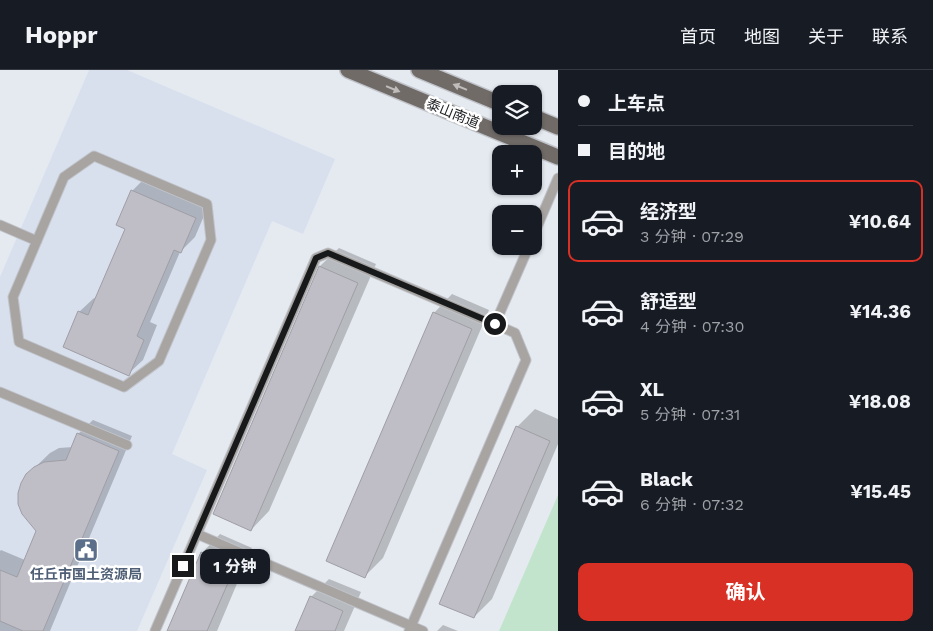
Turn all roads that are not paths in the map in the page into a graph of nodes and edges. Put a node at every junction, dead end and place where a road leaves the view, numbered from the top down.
1 (348, 70) edge
2 (420, 70) edge
3 (492, 100) edge
4 (542, 120) edge
5 (558, 127) edge
6 (558, 157) edge
7 (558, 178) edge
8 (542, 215) edge
9 (0, 225) edge
10 (37, 241) junction
11 (525, 255) edge
12 (495, 324) junction
13 (0, 392) edge
14 (127, 445) dead end
15 (197, 534) junction
16 (410, 629) edge
17 (156, 631) edge
18 (423, 631) edge

1 -> 6 main road, 泰山南道
3 -> 2 main road, 泰山南道
4 - 5 main road
7 - 8 lane
9 - 10 lane
10 - 10 lane
11 - 12 lane
12 - 15 lane
12 - 16 lane
13 - 14 lane
15 - 16 lane
15 - 17 lane
16 - 18 lane

